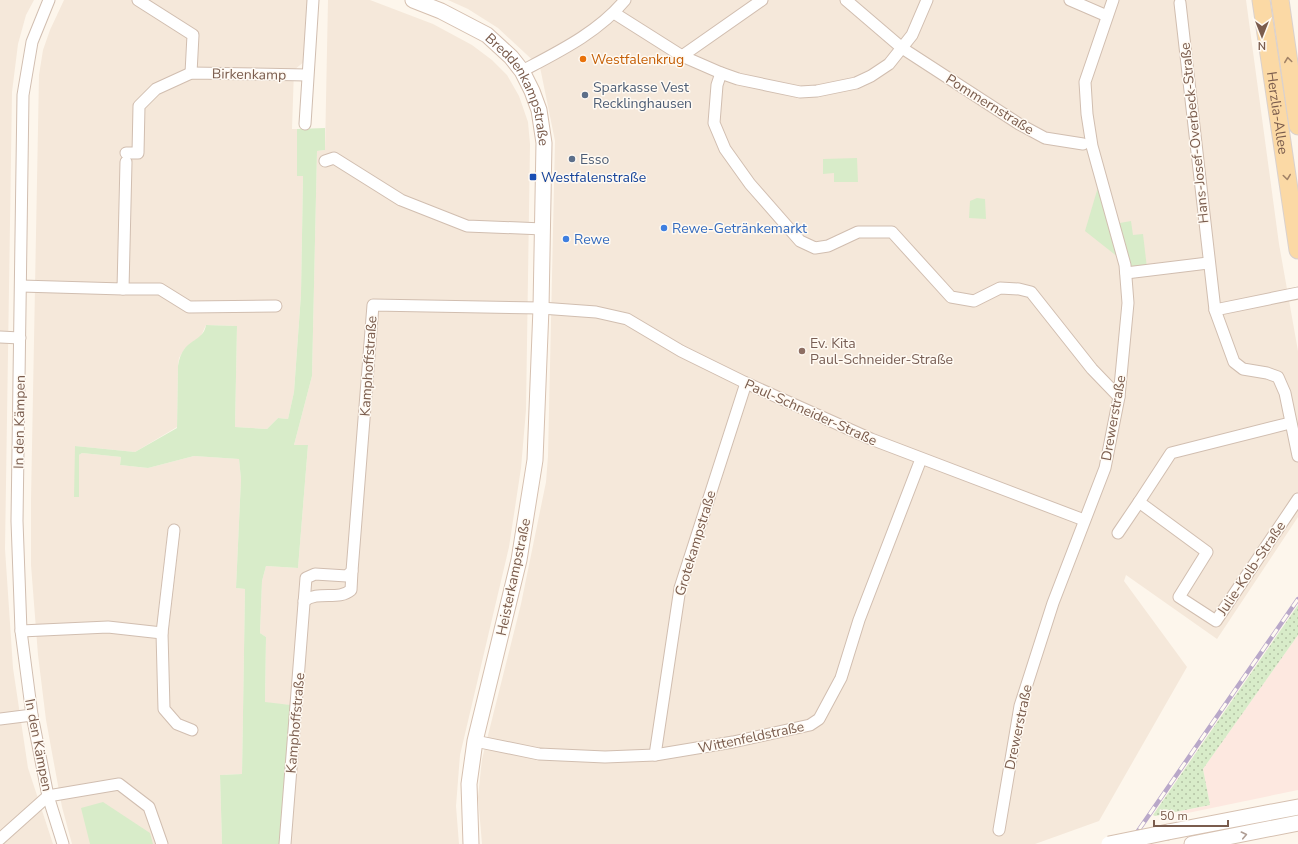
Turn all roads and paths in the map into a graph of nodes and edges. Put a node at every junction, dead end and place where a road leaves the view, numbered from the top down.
1 (49, 0) edge
2 (138, 0) edge
3 (313, 0) edge
4 (413, 0) edge
5 (625, 0) edge
6 (762, 0) edge
7 (846, 0) edge
8 (927, 0) edge
9 (1070, 0) edge
10 (1113, 0) edge
11 (1261, 0) edge
12 (1280, 0) edge
13 (1180, 3) dead end
14 (614, 13) junction
15 (1107, 16) junction
16 (902, 48) junction
17 (682, 56) junction
18 (522, 71) junction
19 (191, 73) junction
20 (721, 73) junction
21 (307, 75) junction
22 (304, 124) dead end
23 (1298, 126) edge
24 (1083, 144) dead end
25 (325, 161) dead end
26 (543, 229) junction
27 (1298, 250) edge
28 (1208, 263) junction
29 (1126, 273) junction
30 (21, 286) junction
31 (123, 288) junction
32 (1298, 293) edge
33 (276, 306) dead end
34 (541, 308) junction
35 (1215, 310) junction
36 (0, 338) edge
37 (20, 338) junction
38 (746, 383) junction
39 (1119, 397) junction
40 (1290, 423) junction
41 (1298, 456) edge
42 (921, 459) junction
43 (1298, 499) edge
44 (1139, 502) junction
45 (1084, 520) junction
46 (174, 530) dead end
47 (1118, 533) dead end
48 (352, 571) junction
49 (304, 601) junction
50 (21, 631) junction
51 (162, 633) junction
52 (32, 715) junction
53 (0, 719) edge
54 (192, 730) dead end
55 (476, 741) junction
56 (655, 755) junction
57 (48, 796) junction
58 (1298, 806) edge
59 (1298, 823) edge
60 (998, 830) dead end
61 (0, 839) edge
62 (64, 844) edge
63 (162, 844) edge
64 (285, 844) edge
65 (471, 844) edge
66 (1109, 844) edge
67 (1192, 844) edge

1 - 30 street, In den Kämpen
2 - 19 street, Birkenkamp
3 - 21 street, Birkenkamp
4 - 18 street, Breddenkampstraße
5 - 14 street
6 - 17 street
7 - 16 street, Pommernstraße
8 - 16 street
9 - 15 street
10 - 15 street, Drewerstraße
11 -> 27 main road, Herzlia-Allee
23 -> 12 main road, Herzlia-Allee
13 - 28 street, Hans-Josef-Overbeck-Straße
14 - 17 street
14 - 18 street
15 - 29 street, Drewerstraße
16 - 20 street
16 - 24 street, Pommernstraße
17 - 20 street
18 - 26 street, Breddenkampstraße
19 - 21 street, Birkenkamp
19 - 31 street, Birkenkamp
20 - 39 street
21 - 22 street, Birkenkamp
25 - 26 street
26 - 34 street, Breddenkampstraße
28 - 29 street
28 - 35 street, Hans-Josef-Overbeck-Straße
29 - 39 street, Drewerstraße
30 - 31 street
30 - 37 street, In den Kämpen
31 - 33 street
32 - 35 street
34 - 38 street, Paul-Schneider-Straße
34 - 48 street, Kamphoffstraße
34 - 55 street, Heisterkampstraße
35 - 40 street
36 - 37 street
37 - 50 street, In den Kämpen
38 - 42 street, Paul-Schneider-Straße
38 - 56 street, Grotekampstraße
39 - 45 street, Drewerstraße
40 - 41 street
40 - 44 street
42 - 45 street, Paul-Schneider-Straße
42 - 56 street, Wittenfeldstraße
43 - 44 street, Julie-Kolb-Straße
44 - 47 street
45 - 60 street, Drewerstraße
46 - 51 street
48 - 49 street, Kamphoffstraße
48 - 49 street, Kamphoffstraße
49 - 64 street, Kamphoffstraße
50 - 51 street
50 - 52 street, In den Kämpen
51 - 54 street
52 - 53 street
52 - 57 street, In den Kämpen
55 - 56 street, Wittenfeldstraße
55 - 65 street, Heisterkampstraße
57 - 61 street
57 - 62 street, In den Kämpen
57 - 63 street
58 - 66 street, bridge
67 -> 59 street

